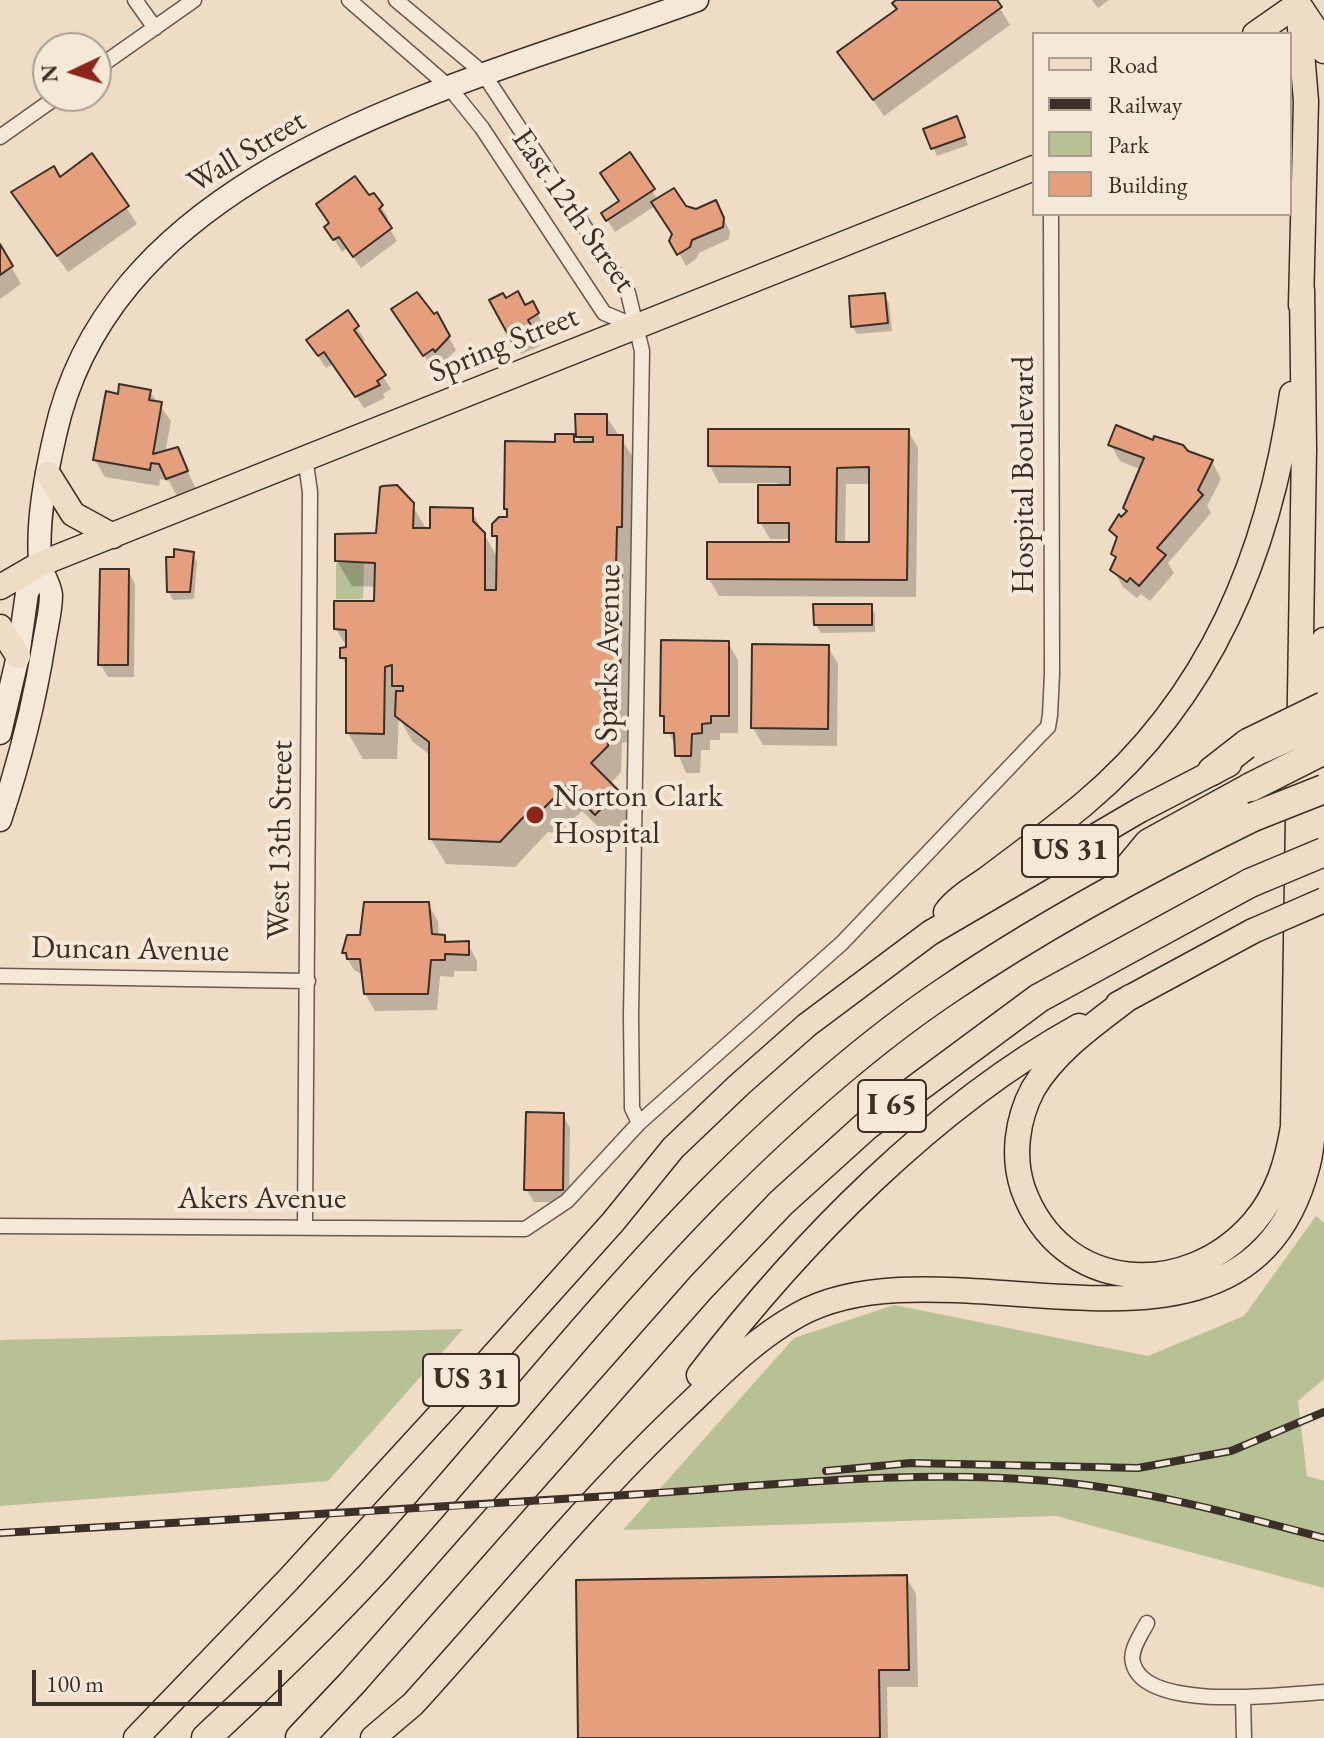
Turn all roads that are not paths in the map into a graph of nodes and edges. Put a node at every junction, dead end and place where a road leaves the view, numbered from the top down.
1 (135, 0) edge
2 (194, 0) edge
3 (349, 0) edge
4 (396, 0) edge
5 (697, 0) edge
6 (1299, 1) edge
7 (155, 28) junction
8 (1258, 32) edge
9 (1324, 51) edge
10 (112, 58) edge
11 (483, 73) junction
12 (449, 87) junction
13 (35, 112) edge
14 (0, 137) edge
15 (1032, 169) edge
16 (1051, 216) edge
17 (1302, 290) junction
18 (635, 326) junction
19 (305, 457) junction
20 (48, 474) junction
21 (113, 536) junction
22 (40, 564) junction
23 (0, 587) edge
24 (0, 627) edge
25 (1324, 640) edge
26 (18, 656) junction
27 (1324, 706) edge
28 (1324, 723) edge
29 (0, 733) edge
30 (1250, 749) junction
31 (1324, 750) edge
32 (1212, 771) joint
33 (1324, 789) edge
34 (0, 820) edge
35 (1324, 852) edge
36 (1112, 888) junction
37 (1324, 900) edge
38 (930, 933) junction
39 (0, 976) edge
40 (308, 981) junction
41 (1130, 997) junction
42 (639, 1123) junction
43 (305, 1225) junction
44 (0, 1226) edge
45 (647, 1444) junction
46 (1147, 1623) dead end
47 (1324, 1692) edge
48 (1243, 1697) junction
49 (413, 1704) junction
50 (136, 1738) edge
51 (206, 1738) edge
52 (300, 1738) edge
53 (373, 1738) edge
54 (392, 1738) edge
55 (1244, 1738) edge

1 - 7 street
2 - 7 street
3 - 12 street, East 12th Street
4 - 11 street, East 12th Street
5 - 11 street, Wall Street
6 - 8 main road
6 - 9 main road
6 - 17 main road
7 - 10 street
11 - 12 street, Wall Street
11 - 18 street, East 12th Street
12 - 18 street, East 12th Street
12 - 20 street, Wall Street
13 - 14 street
15 - 18 main road, Spring Street
16 - 42 street, Hospital Boulevard
17 - 38 main road
17 - 41 main road
18 - 19 main road, Spring Street
18 - 42 street, Sparks Avenue
19 - 21 main road, Spring Street
19 - 40 street, West 13th Street
20 - 21 main road
20 - 22 street, Wall Street
21 - 22 main road, Spring Street
22 - 23 main road, Spring Street
22 - 26 street
22 - 34 street
24 - 26 main road
25 - 45 main road
26 - 29 street
27 - 30 highway, bridge
28 - 30 main road, bridge
30 - 32 highway
31 - 36 highway, bridge
32 - 38 main road, US 31
33 - 36 highway, I 65, bridge
35 - 52 highway, I 65, bridge
36 - 51 highway, I 65
37 - 41 main road, bridge
38 - 50 main road, US 31
39 - 40 street, Duncan Avenue
40 - 43 street, West 13th Street
41 - 45 main road
42 - 43 street, Akers Avenue
43 - 44 street, Akers Avenue
45 - 49 main road
46 - 48 street
47 - 48 street
48 - 55 street
49 - 53 main road
49 - 54 main road

